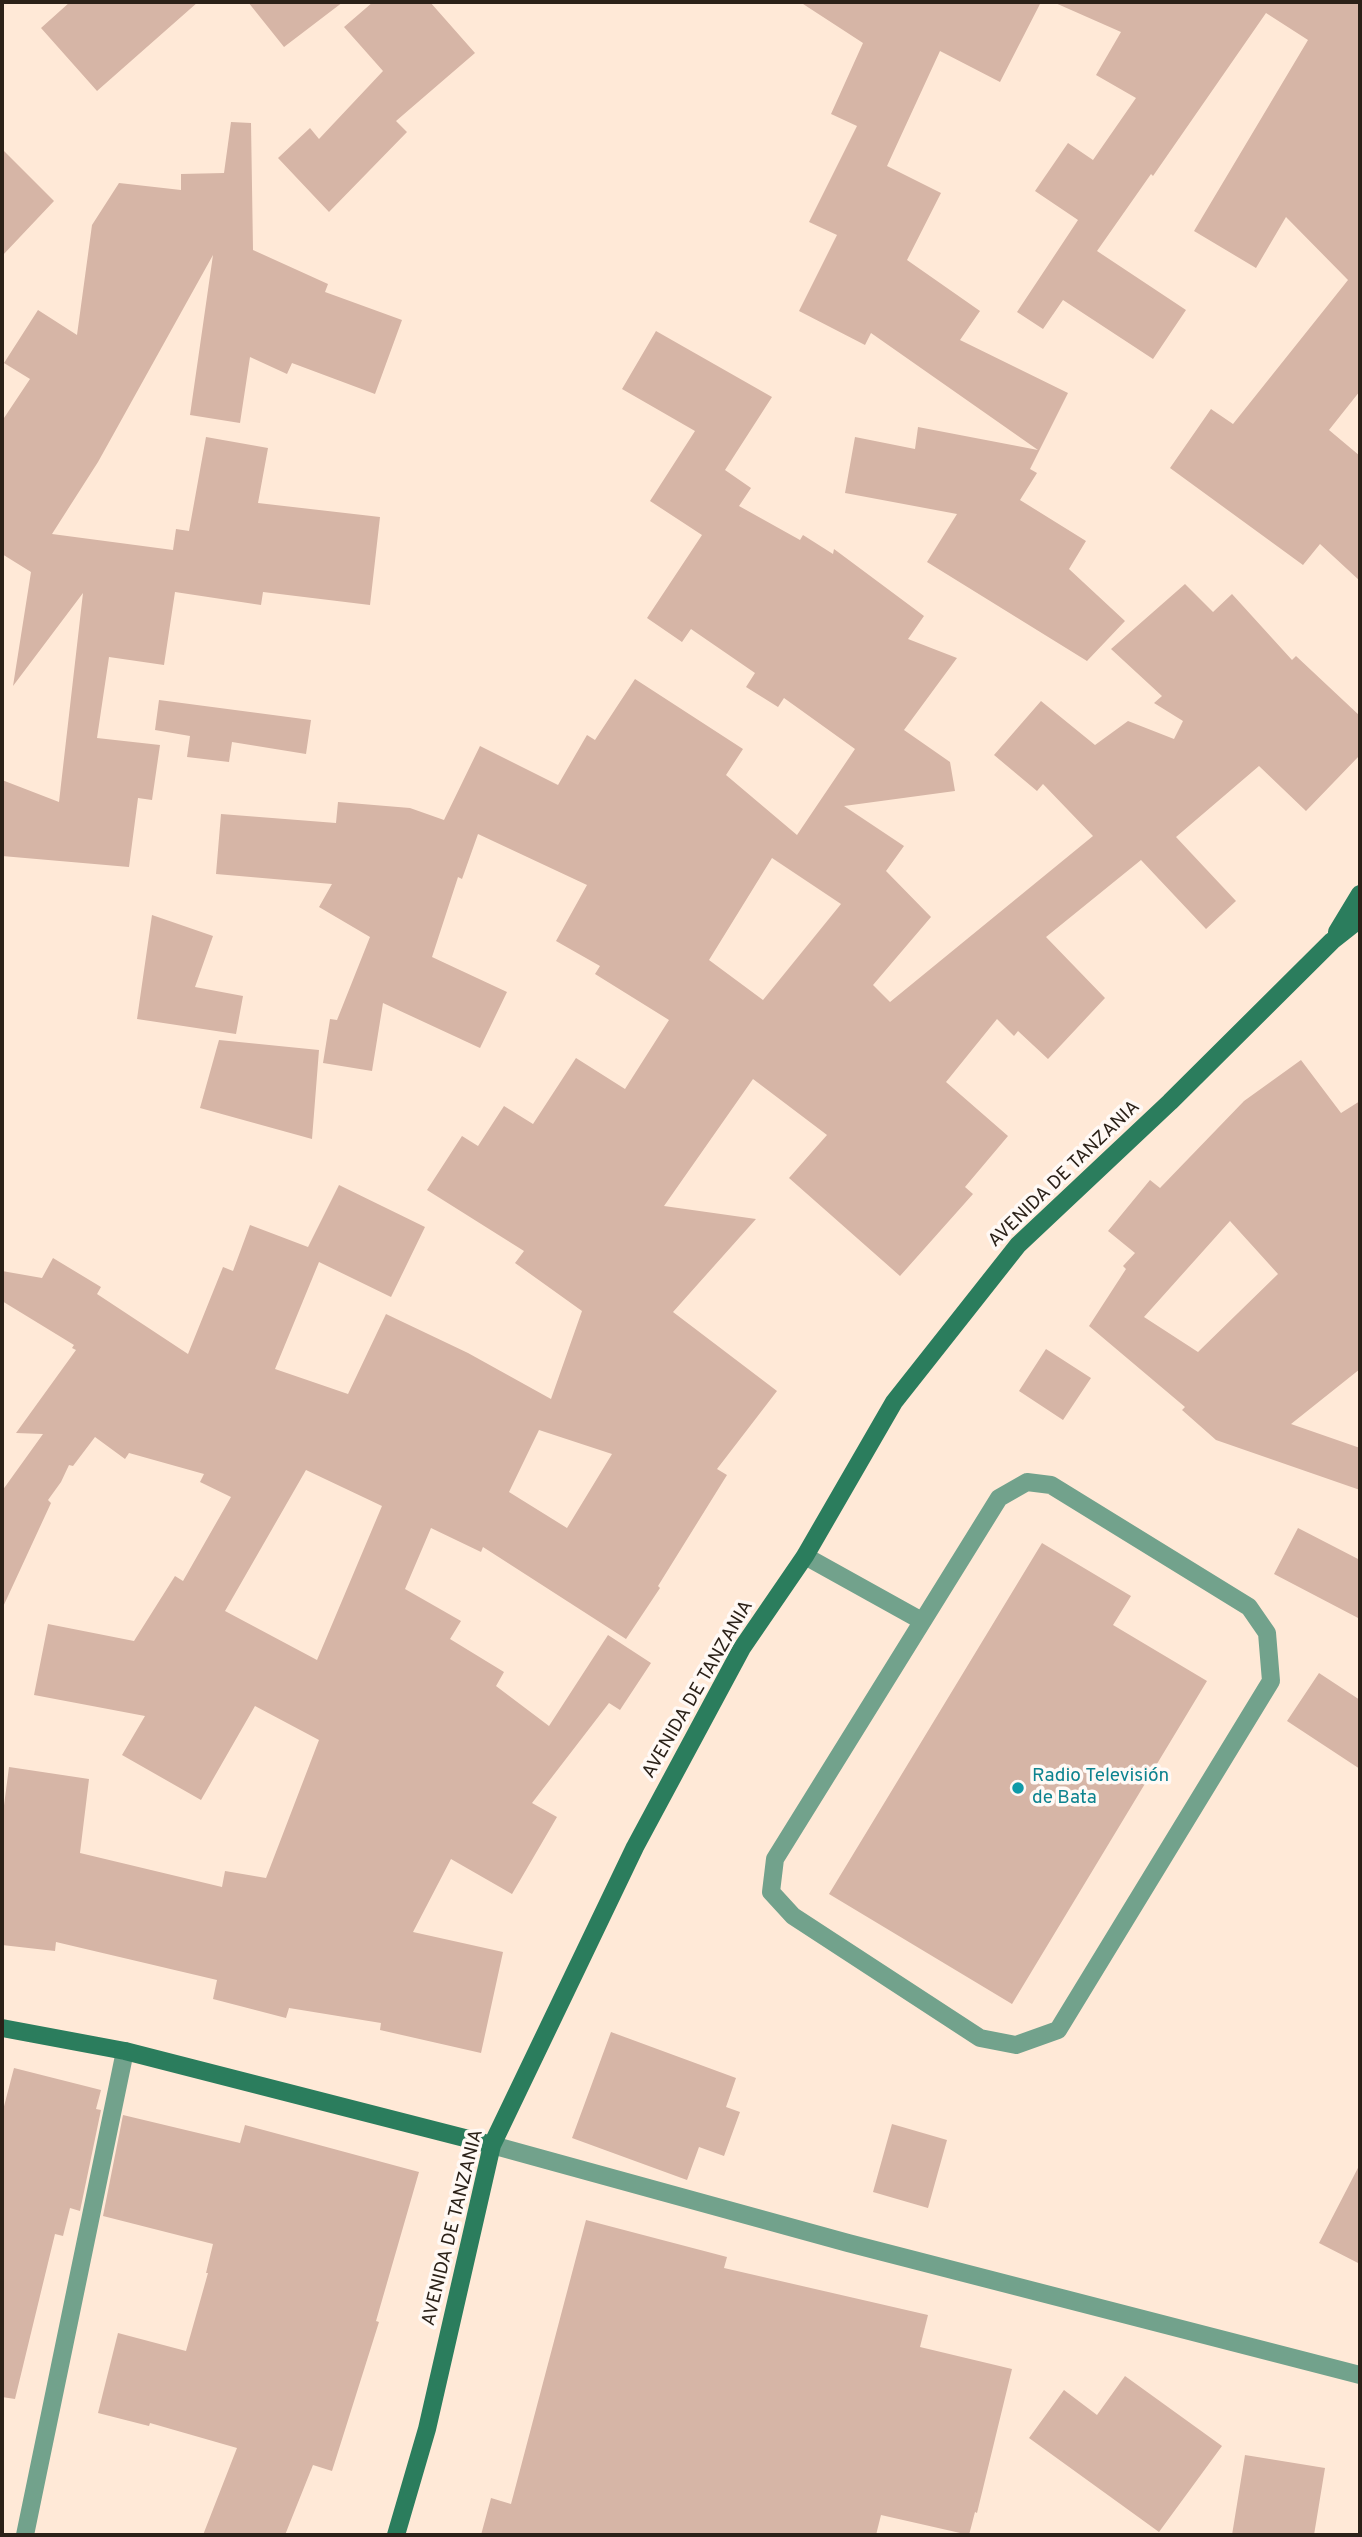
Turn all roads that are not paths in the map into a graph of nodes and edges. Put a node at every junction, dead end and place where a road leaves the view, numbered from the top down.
1 (1360, 894) edge
2 (1360, 919) edge
3 (1332, 941) junction
4 (805, 1556) junction
5 (922, 1621) junction
6 (2, 2028) edge
7 (125, 2051) junction
8 (492, 2145) junction
9 (1360, 2375) edge
10 (25, 2535) edge
11 (396, 2535) edge

1 - 3 main road
2 - 3 main road
3 - 4 main road, AVENIDA DE TANZANIA
4 - 5 street
4 - 8 main road, AVENIDA DE TANZANIA
5 - 5 street
6 - 7 main road
7 - 8 main road
7 - 10 street
8 - 9 street
8 - 11 main road, AVENIDA DE TANZANIA

